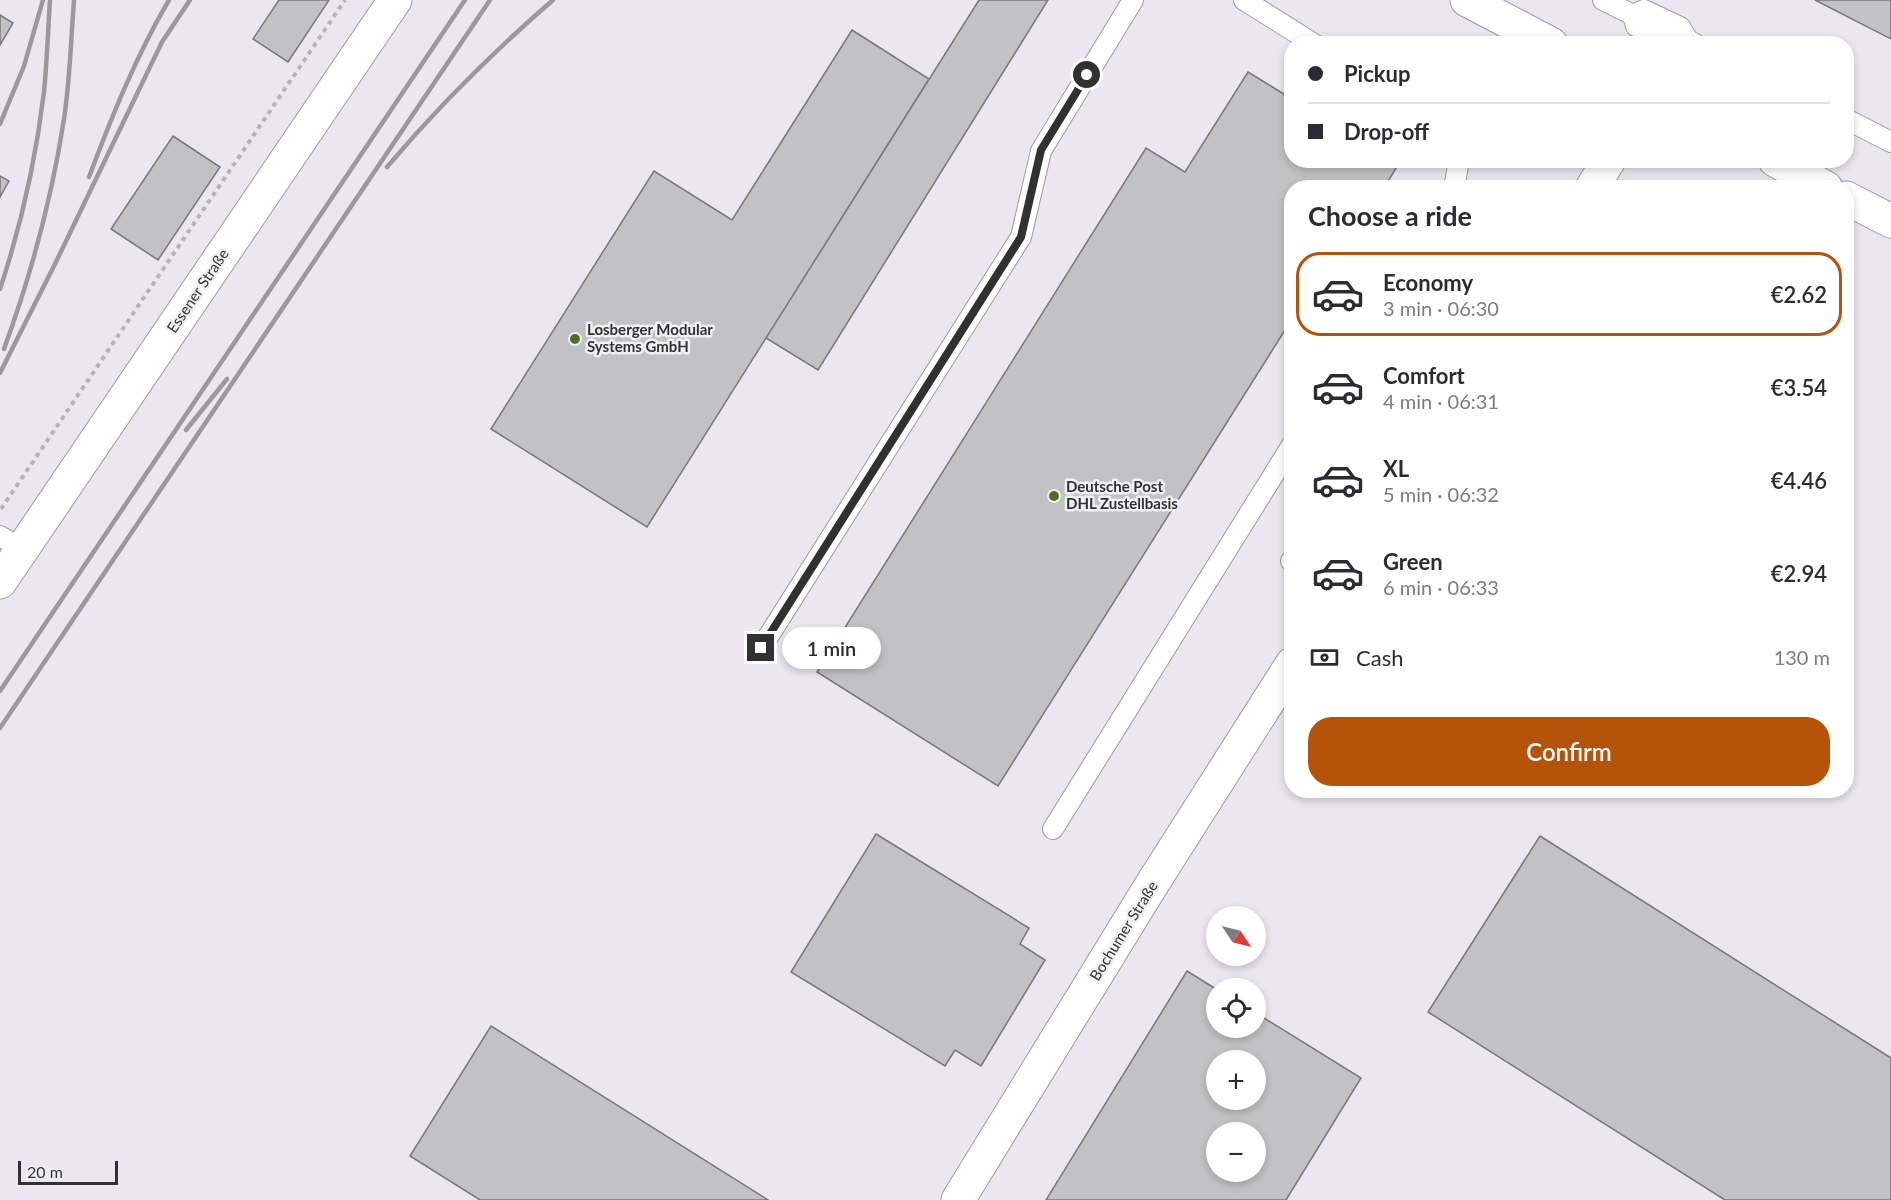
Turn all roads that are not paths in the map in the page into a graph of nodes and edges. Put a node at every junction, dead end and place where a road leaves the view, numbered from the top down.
1 (396, 0) edge
2 (1133, 0) edge
3 (1244, 0) edge
4 (1467, 0) edge
5 (1603, 0) edge
6 (1301, 36) edge
7 (1536, 36) edge
8 (1687, 36) edge
9 (1854, 124) edge
10 (1891, 142) edge
11 (1790, 168) edge
12 (1811, 180) edge
13 (1854, 202) edge
14 (1891, 221) edge
15 (1284, 458) edge
16 (11, 542) edge
17 (0, 582) edge
18 (761, 648) dead end
19 (1284, 677) edge
20 (1053, 829) dead end
21 (958, 1200) edge

1 - 16 street, Essener Straße
2 - 18 lane
3 - 6 lane
4 - 7 street
5 - 8 lane
9 - 10 lane
11 - 12 street
13 - 14 street
15 - 20 lane
16 - 17 street, Essener Straße
19 - 21 street, Bochumer Straße

